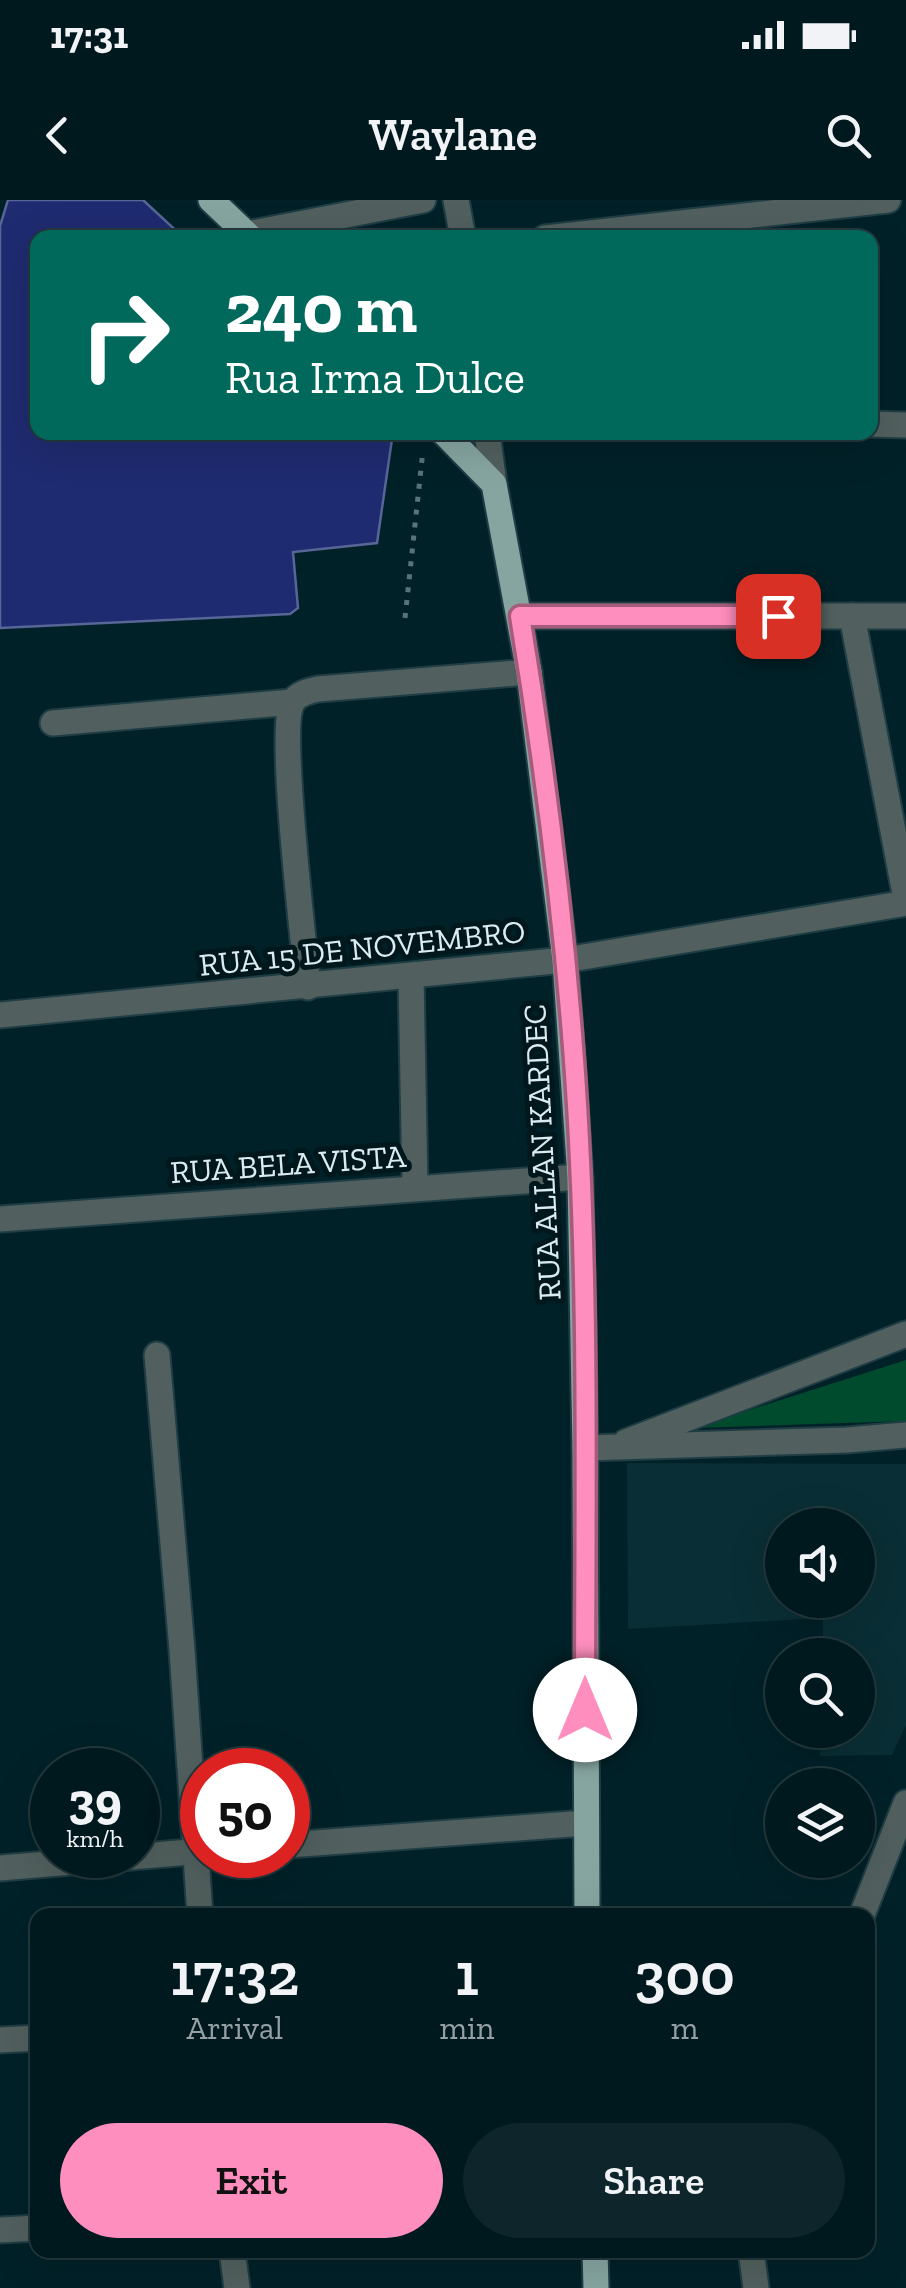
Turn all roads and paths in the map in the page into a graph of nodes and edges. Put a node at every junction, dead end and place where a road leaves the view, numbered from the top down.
1 (211, 200) edge
2 (423, 200) edge
3 (456, 200) edge
4 (888, 200) edge
5 (813, 204) edge
6 (243, 230) edge
7 (278, 230) edge
8 (461, 230) edge
9 (608, 230) edge
10 (878, 424) edge
11 (906, 425) edge
12 (433, 440) edge
13 (440, 440) edge
14 (488, 440) edge
15 (494, 484) junction
16 (520, 616) junction
17 (852, 616) junction
18 (906, 616) edge
19 (405, 618) dead end
20 (529, 672) junction
21 (292, 702) junction
22 (53, 723) dead end
23 (906, 901) edge
24 (565, 960) junction
25 (411, 976) junction
26 (308, 987) junction
27 (0, 1015) edge
28 (580, 1177) junction
29 (415, 1188) junction
30 (0, 1219) edge
31 (906, 1334) edge
32 (157, 1355) dead end
33 (906, 1435) edge
34 (596, 1449) junction
35 (190, 1748) edge
36 (906, 1803) edge
37 (584, 1823) junction
38 (310, 1842) edge
39 (180, 1853) edge
40 (0, 1868) edge
41 (199, 1878) edge
42 (200, 1908) edge
43 (587, 1908) edge
44 (865, 1908) edge
45 (30, 2038) edge
46 (0, 2040) edge
47 (30, 2228) edge
48 (0, 2230) edge
49 (233, 2258) edge
50 (595, 2258) edge
51 (753, 2258) edge
52 (237, 2288) edge
53 (596, 2288) edge
54 (756, 2288) edge

1 - 6 main road
2 - 7 street
3 - 8 street
4 - 5 street
5 - 9 street
10 - 11 street
12 - 19 path
13 - 15 main road
14 - 15 street, RUA ALLAN KARDEC
15 - 16 main road, RUA ALLAN KARDEC
16 - 17 street
16 - 20 main road, RUA ALLAN KARDEC
17 - 18 street
17 - 23 street
20 - 21 street
20 - 24 main road, RUA ALLAN KARDEC
21 - 22 street
21 - 26 street
23 - 24 street, RUA 15 DE NOVEMBRO
24 - 25 street, RUA 15 DE NOVEMBRO
24 - 28 main road, RUA ALLAN KARDEC
25 - 26 street, RUA 15 DE NOVEMBRO
25 - 29 street
26 - 27 street, RUA 15 DE NOVEMBRO
28 - 29 street, RUA BELA VISTA
28 - 34 main road, RUA ALLAN KARDEC
29 - 30 street, RUA BELA VISTA
31 - 34 street
32 - 35 street
33 - 34 street
34 - 37 main road, RUA ALLAN KARDEC
36 - 44 street
37 - 38 street
37 - 43 main road, RUA ALLAN KARDEC
39 - 40 street
41 - 42 street
45 - 46 street
47 - 48 street
49 - 52 street
50 - 53 main road
51 - 54 street

